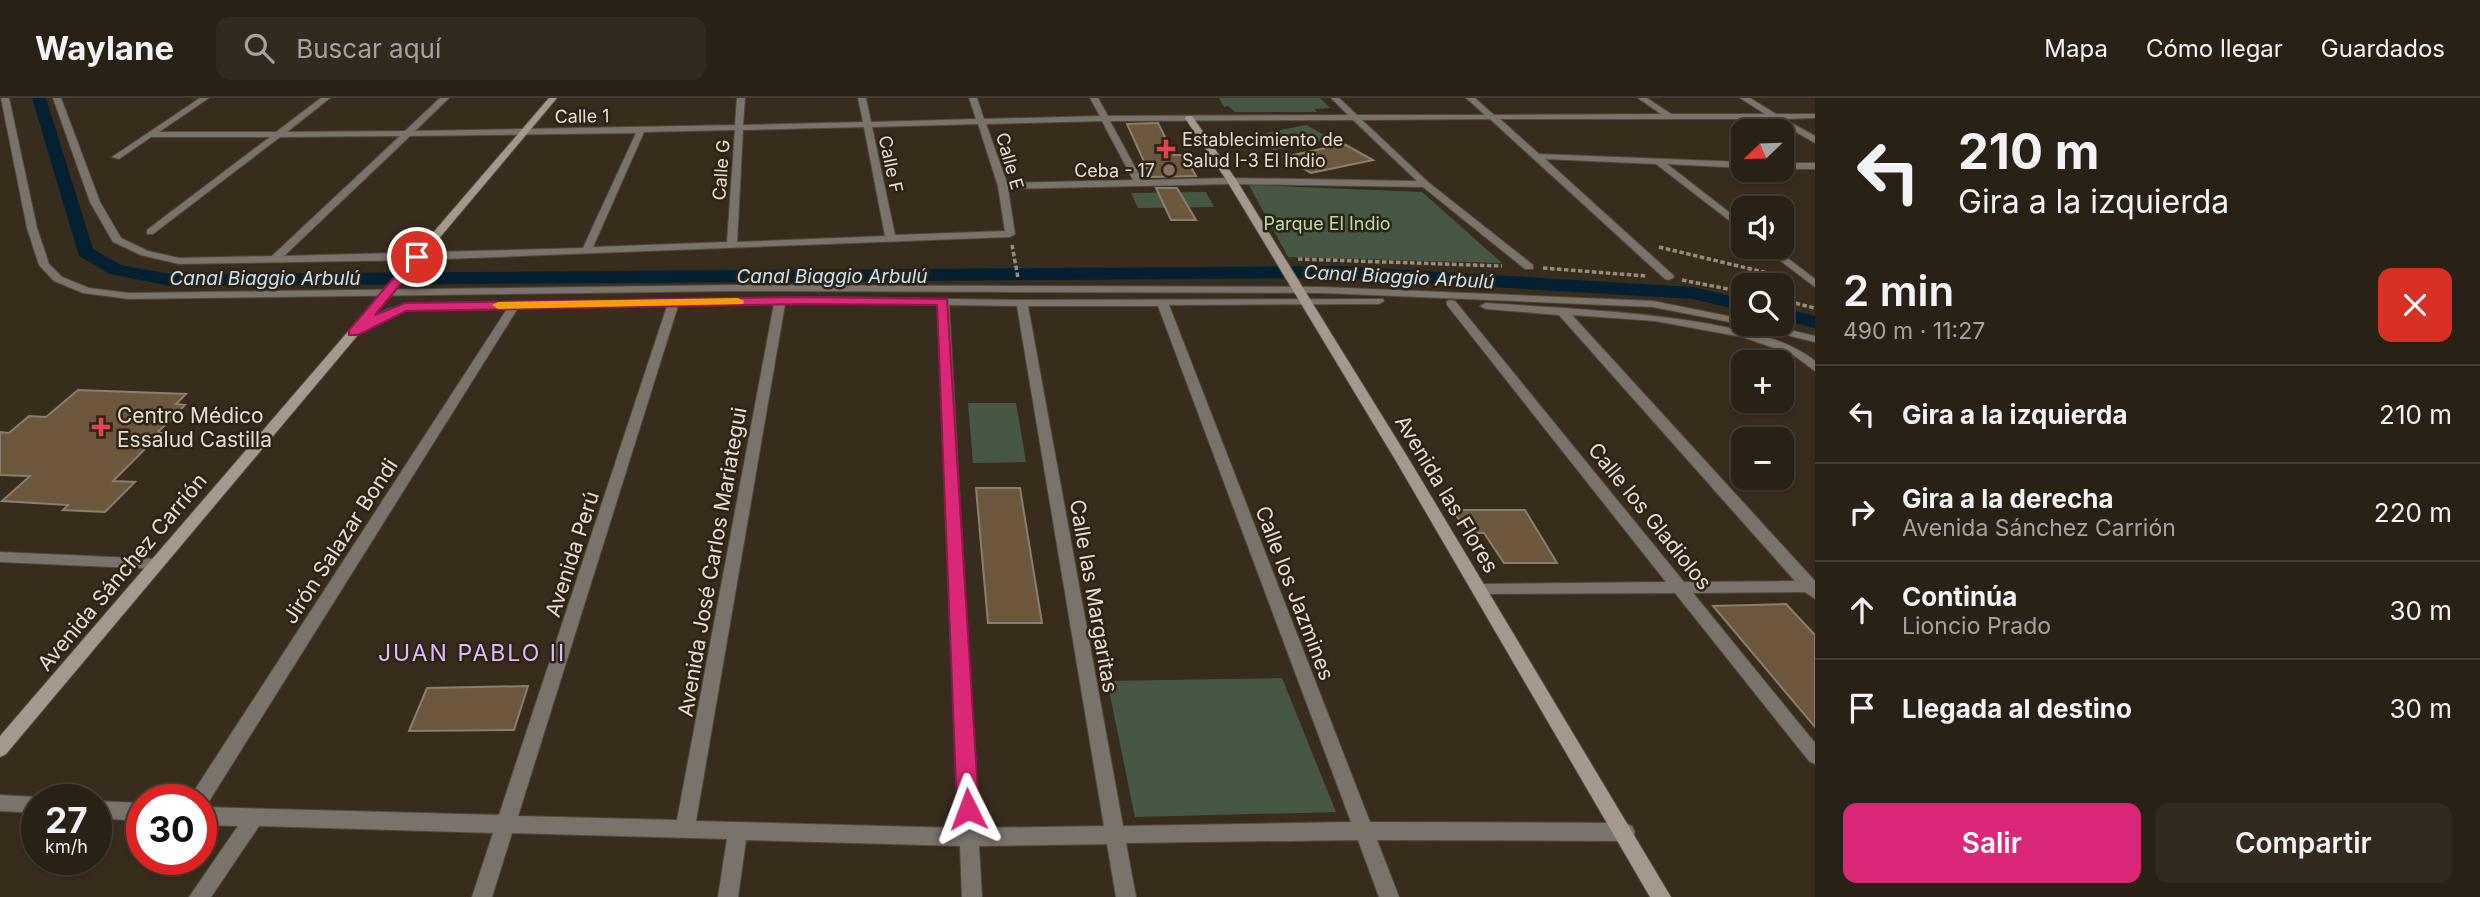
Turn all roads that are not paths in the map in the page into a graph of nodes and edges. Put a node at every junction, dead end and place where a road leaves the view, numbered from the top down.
1 (5, 98) edge
2 (57, 98) edge
3 (205, 98) edge
4 (326, 98) edge
5 (446, 98) edge
6 (553, 98) edge
7 (741, 98) edge
8 (862, 98) edge
9 (973, 98) edge
10 (1094, 98) edge
11 (1335, 98) edge
12 (1469, 98) edge
13 (1642, 98) edge
14 (1744, 98) edge
15 (1491, 116) junction
16 (1669, 116) junction
17 (1774, 116) junction
18 (1815, 116) edge
19 (1356, 117) junction
20 (1107, 118) junction
21 (1189, 118) junction
22 (982, 122) junction
23 (867, 124) junction
24 (739, 128) junction
25 (641, 130) junction
26 (408, 133) junction
27 (524, 133) junction
28 (279, 134) junction
29 (149, 135) junction
30 (1815, 140) edge
31 (116, 156) dead end
32 (1535, 156) junction
33 (1660, 163) junction
34 (1731, 165) edge
35 (1794, 166) edge
36 (1815, 166) edge
37 (1232, 181) junction
38 (1139, 183) junction
39 (1425, 184) junction
40 (1003, 186) junction
41 (1731, 219) edge
42 (150, 232) dead end
43 (890, 237) junction
44 (732, 244) junction
45 (587, 249) junction
46 (1783, 259) edge
47 (415, 260) junction
48 (273, 261) junction
49 (1529, 267) dead end
50 (1669, 278) dead end
51 (1815, 284) edge
52 (391, 289) junction
53 (1300, 293) junction
54 (780, 301) junction
55 (943, 302) junction
56 (674, 303) junction
57 (1022, 303) junction
58 (1163, 303) junction
59 (1451, 303) junction
60 (515, 305) junction
61 (1562, 311) junction
62 (1731, 320) edge
63 (354, 332) junction
64 (1794, 334) edge
65 (1815, 339) edge
66 (1815, 367) edge
67 (0, 557) edge
68 (157, 564) junction
69 (1681, 587) junction
70 (1813, 588) edge
71 (1480, 590) junction
72 (0, 749) edge
73 (1815, 756) edge
74 (209, 784) edge
75 (0, 803) edge
76 (21, 804) edge
77 (217, 817) edge
78 (254, 818) junction
79 (508, 824) junction
80 (685, 830) junction
81 (1362, 831) junction
82 (738, 832) junction
83 (1625, 832) junction
84 (1114, 835) junction
85 (970, 836) junction
86 (200, 897) edge
87 (482, 897) edge
88 (727, 897) edge
89 (972, 897) edge
90 (1126, 897) edge
91 (1389, 897) edge
92 (1661, 897) edge

1 - 52 street
2 - 48 street
3 - 29 street
4 - 28 street
5 - 26 street
6 - 27 street, Avenida Sánchez Carrión
7 - 24 street, Calle G
8 - 23 street, Calle F
9 - 22 street, Calle E
10 - 20 street
11 - 19 street
12 - 15 street
13 - 16 street
14 - 17 street
15 - 16 street, Calle 1
15 - 19 street, Calle 1
15 - 32 street
16 - 17 street, Calle 1
17 - 18 street, Calle 1
17 - 30 street
19 - 21 street, Calle 1
19 - 39 street
20 - 21 street, Calle 1
20 - 22 street, Calle 1
20 - 38 street
21 - 37 street, Avenida las Flores
22 - 23 street, Calle 1
22 - 40 street, Calle E
23 - 24 street, Calle 1
23 - 43 street, Calle F
24 - 25 street, Calle 1
24 - 44 street, Calle G
25 - 27 street, Calle 1
25 - 45 street
26 - 27 street, Calle 1
26 - 28 street, Calle 1
26 - 48 street
27 - 47 street, Avenida Sánchez Carrión
28 - 29 street, Calle 1
28 - 42 street
29 - 31 street
32 - 33 street
32 - 50 street
33 - 34 street
33 - 41 street
35 - 36 street
37 - 38 street
37 - 39 street
37 - 53 street, Avenida las Flores
38 - 40 street
39 - 49 street
40 - 43 street, Calle E
43 - 44 street
44 - 45 street
45 - 47 street
46 - 51 street
47 - 48 street
47 - 52 street, Avenida Sánchez Carrión
52 - 53 street
52 - 63 street, Avenida Sánchez Carrión
53 - 58 street
53 - 59 street
53 - 62 street
53 - 71 street, Avenida las Flores
54 - 55 street
54 - 56 street
54 - 80 street, Avenida José Carlos Mariategui
55 - 57 street
55 - 85 street
56 - 60 street
56 - 79 street, Avenida Perú
57 - 58 street
57 - 84 street, Calle las Margaritas
58 - 81 street, Calle los Jazmines
59 - 61 street
59 - 69 street, Calle los Gladiolos
60 - 63 street
60 - 74 street, Jirón Salazar Bondi
61 - 66 street
61 - 70 street
63 - 68 street, Avenida Sánchez Carrión
64 - 65 street
67 - 68 street
68 - 72 street, Avenida Sánchez Carrión
69 - 70 street
69 - 71 street
69 - 73 street, Calle los Gladiolos
71 - 83 street, Avenida las Flores
75 - 76 street
77 - 78 street
78 - 79 street
78 - 86 street
79 - 80 street
79 - 87 street, Avenida Perú
80 - 82 street
81 - 83 street
81 - 84 street
81 - 91 street, Calle los Jazmines
82 - 85 street
82 - 88 street
83 - 92 street, Avenida las Flores
84 - 85 street
84 - 90 street, Calle las Margaritas
85 - 89 street

